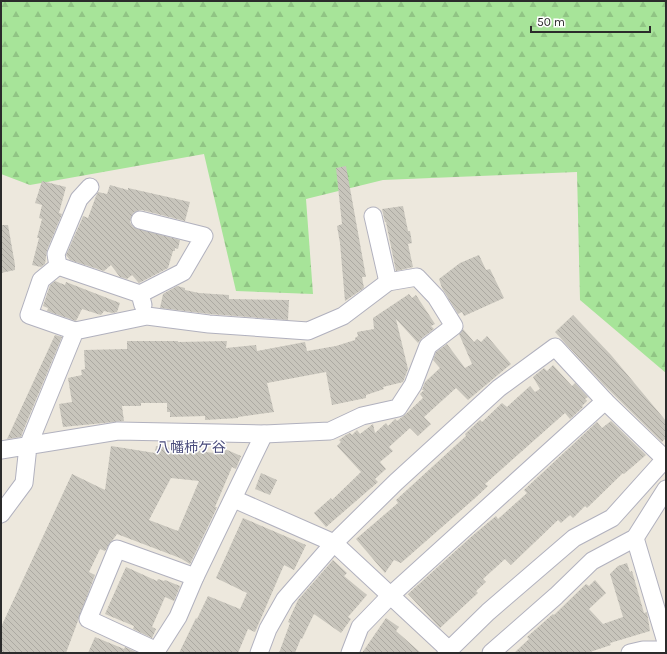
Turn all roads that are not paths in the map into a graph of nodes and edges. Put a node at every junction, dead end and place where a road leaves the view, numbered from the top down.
1 (90, 187) dead end
2 (373, 216) dead end
3 (140, 220) dead end
4 (58, 266) junction
5 (388, 282) junction
6 (140, 294) junction
7 (146, 316) junction
8 (75, 332) junction
9 (605, 401) junction
10 (264, 434) junction
11 (28, 446) junction
12 (1, 450) edge
13 (665, 459) edge
14 (666, 489) edge
15 (234, 499) junction
16 (1, 514) edge
17 (635, 538) junction
18 (334, 543) junction
19 (195, 577) junction
20 (391, 595) junction
21 (666, 642) edge
22 (666, 650) edge
23 (156, 652) edge
24 (448, 652) edge
25 (259, 653) edge
26 (350, 653) edge
27 (491, 653) edge
28 (630, 653) edge

1 - 4 street
2 - 5 street
3 - 6 street
4 - 6 street
4 - 8 street
5 - 7 street
5 - 10 street
6 - 7 street
7 - 8 street
8 - 11 street
9 - 13 street
9 - 18 street
9 - 20 street
10 - 11 street
10 - 15 street
11 - 12 street
11 - 16 street
13 - 24 street
14 - 17 street
15 - 18 street
15 - 19 street
17 - 21 street
17 - 27 street
18 - 20 street
18 - 25 street
19 - 23 street
19 - 23 street
20 - 24 street
20 - 26 street
22 - 28 street

